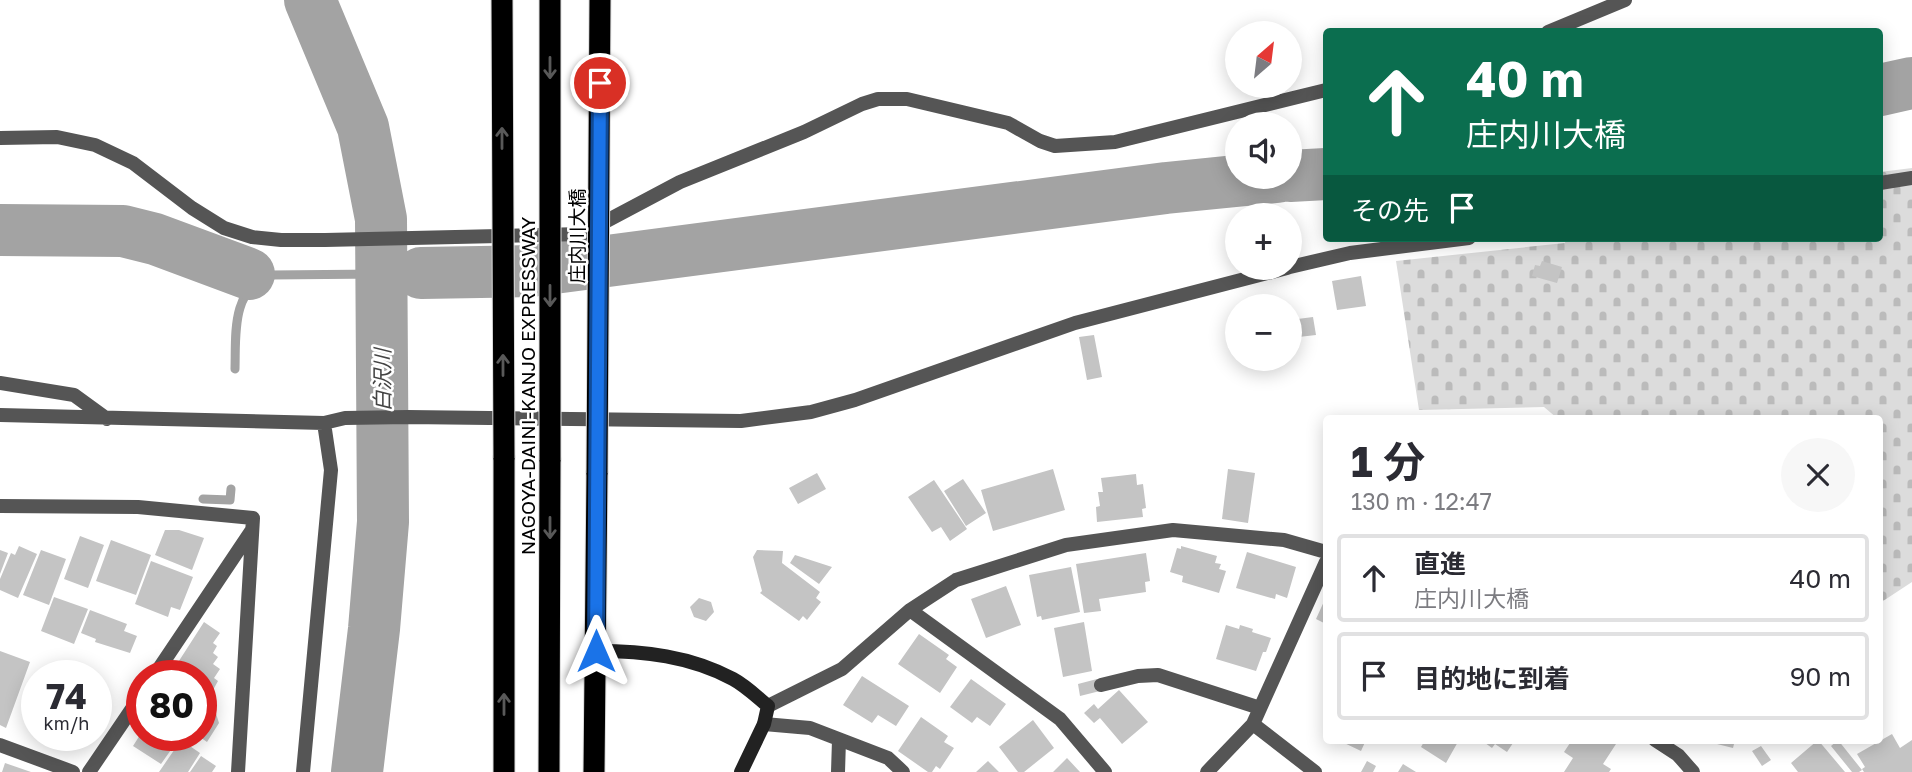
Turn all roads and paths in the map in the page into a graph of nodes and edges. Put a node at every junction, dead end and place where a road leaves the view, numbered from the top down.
1 (502, 0) edge
2 (550, 0) edge
3 (600, 0) edge
4 (1625, 0) edge
5 (1558, 28) edge
6 (1323, 91) edge
7 (0, 138) edge
8 (1912, 178) edge
9 (1883, 183) edge
10 (1437, 242) edge
11 (1302, 264) edge
12 (1238, 280) edge
13 (0, 383) edge
14 (0, 415) edge
15 (107, 419) junction
16 (324, 423) junction
17 (0, 506) edge
18 (253, 529) junction
19 (1323, 551) edge
20 (1323, 569) edge
21 (910, 610) junction
22 (596, 651) junction
23 (165, 660) edge
24 (1101, 685) dead end
25 (768, 706) junction
26 (1259, 708) junction
27 (126, 718) edge
28 (1253, 723) junction
29 (764, 724) junction
30 (839, 740) junction
31 (1661, 744) edge
32 (0, 745) edge
33 (73, 772) edge
34 (89, 772) edge
35 (238, 772) edge
36 (303, 772) edge
37 (504, 772) edge
38 (549, 772) edge
39 (594, 772) edge
40 (741, 772) edge
41 (838, 772) edge
42 (903, 772) edge
43 (1105, 772) edge
44 (1207, 772) edge
45 (1315, 772) edge
46 (1693, 772) edge

37 -> 1 highway, NAGOYA-DAINI-KANJO EXPRESSWAY, bridge
2 -> 38 highway, NAGOYA-DAINI-KANJO EXPRESSWAY, bridge
3 - 22 highway, 庄内川大橋, bridge
4 - 5 street
6 - 7 street
8 - 9 street
10 - 11 street
12 - 16 street
13 - 15 street
14 - 15 street
15 - 16 street
16 - 36 street
17 - 18 street
18 - 23 street
18 - 35 street
19 - 21 street
20 - 26 street
21 - 25 street
21 - 43 street
22 - 25 street
22 - 39 highway, 庄内川大橋
24 - 26 street
25 - 29 street
26 - 28 street
27 - 34 street
28 - 44 street
28 - 45 street
29 - 30 street
29 - 40 street
30 - 41 street
30 - 42 street
31 - 46 street
32 - 33 street

